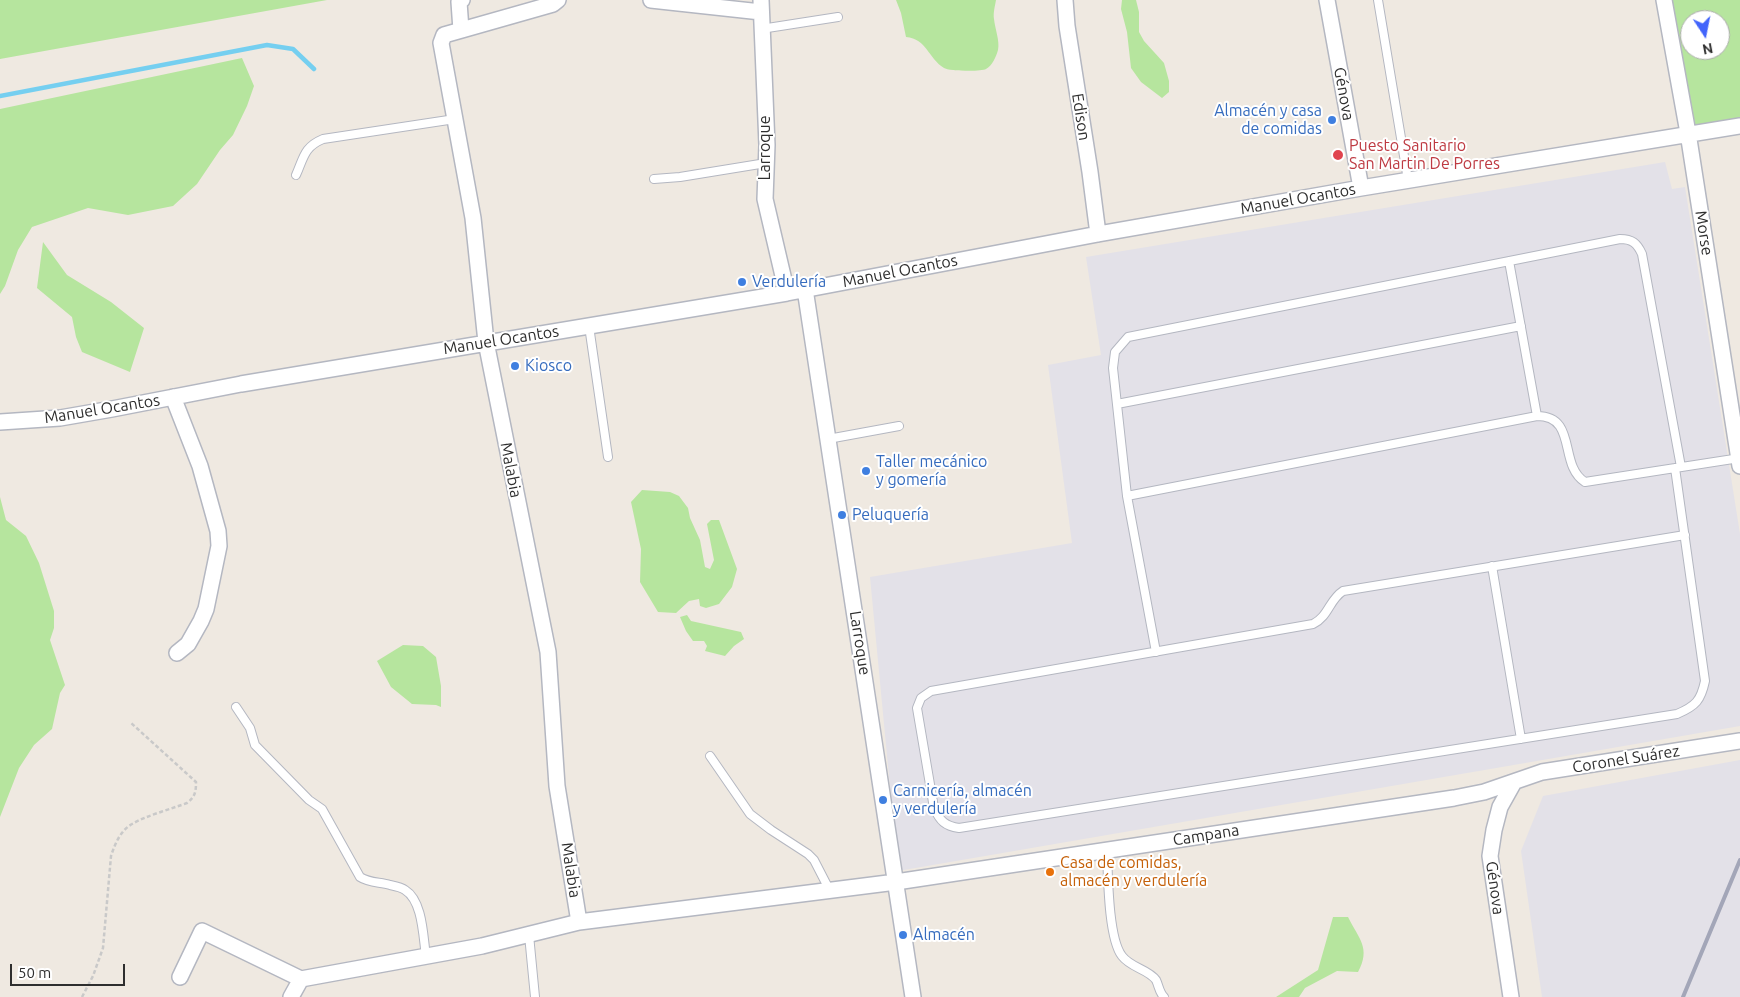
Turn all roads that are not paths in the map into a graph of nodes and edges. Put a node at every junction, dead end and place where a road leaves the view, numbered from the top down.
1 (462, 0) edge
2 (558, 0) edge
3 (652, 0) edge
4 (1065, 0) edge
5 (1327, 0) edge
6 (1378, 0) edge
7 (1664, 0) edge
8 (761, 6) edge
9 (838, 17) dead end
10 (762, 29) junction
11 (461, 30) junction
12 (455, 119) junction
13 (1740, 126) edge
14 (1688, 133) junction
15 (766, 163) junction
16 (296, 175) dead end
17 (654, 179) dead end
18 (1408, 180) junction
19 (1361, 188) junction
20 (1098, 234) junction
21 (1509, 260) junction
22 (805, 289) junction
23 (787, 293) junction
24 (589, 326) junction
25 (1521, 326) junction
26 (486, 342) junction
27 (173, 397) junction
28 (1117, 404) junction
29 (1537, 416) junction
30 (0, 422) edge
31 (899, 426) dead end
32 (828, 439) junction
33 (608, 457) dead end
34 (1740, 461) edge
35 (1678, 468) junction
36 (1127, 496) junction
37 (1685, 535) junction
38 (1492, 566) junction
39 (1156, 652) junction
40 (177, 653) dead end
41 (236, 707) dead end
42 (1521, 739) junction
43 (1740, 741) edge
44 (710, 756) dead end
45 (1514, 782) junction
46 (1107, 850) junction
47 (896, 882) junction
48 (830, 891) junction
49 (579, 922) junction
50 (529, 935) junction
51 (426, 956) junction
52 (180, 977) dead end
53 (301, 979) junction
54 (291, 997) edge
55 (535, 997) edge
56 (913, 997) edge
57 (1164, 997) edge
58 (1511, 997) edge

1 - 11 street
2 - 11 street, Malabia
3 - 8 street
4 - 20 street, Edison
5 - 19 street, Génova
6 - 18 lane
7 - 14 street, Morse
8 - 10 street, Larroque
9 - 10 lane
10 - 15 street, Larroque
11 - 12 street, Malabia
12 - 16 lane
12 - 26 street, Malabia
13 - 14 street, Manuel Ocantos
14 - 18 street, Manuel Ocantos
14 - 34 street, Morse
15 - 17 lane
15 - 23 street, Larroque
18 - 19 street, Manuel Ocantos
19 - 20 street, Manuel Ocantos
20 - 22 street, Manuel Ocantos
21 - 25 lane
21 - 28 lane
21 - 35 lane
22 - 23 street, Manuel Ocantos
22 - 32 street, Larroque
23 - 24 street, Manuel Ocantos
24 - 26 street, Manuel Ocantos
24 - 33 lane
25 - 28 lane
25 - 29 lane
26 - 27 street, Manuel Ocantos
26 - 49 street, Malabia
27 - 30 street, Manuel Ocantos
27 - 40 street
28 - 36 lane
29 - 35 lane
29 - 36 lane
31 - 32 lane
32 - 47 street, Larroque
34 - 35 lane
35 - 37 lane
36 - 39 lane
37 - 38 lane
37 - 42 lane
38 - 39 lane
38 - 42 lane
39 - 42 lane
41 - 51 lane
43 - 45 street, Coronel Suárez
44 - 48 lane
45 - 46 street, Campana
45 - 58 street, Génova
46 - 47 street, Campana
46 - 57 lane
47 - 48 street, Campana
47 - 56 street, Larroque
48 - 49 street, Campana
49 - 50 street, Campana
50 - 51 street, Campana
50 - 55 lane
51 - 53 street, Campana
52 - 53 street
53 - 54 street

